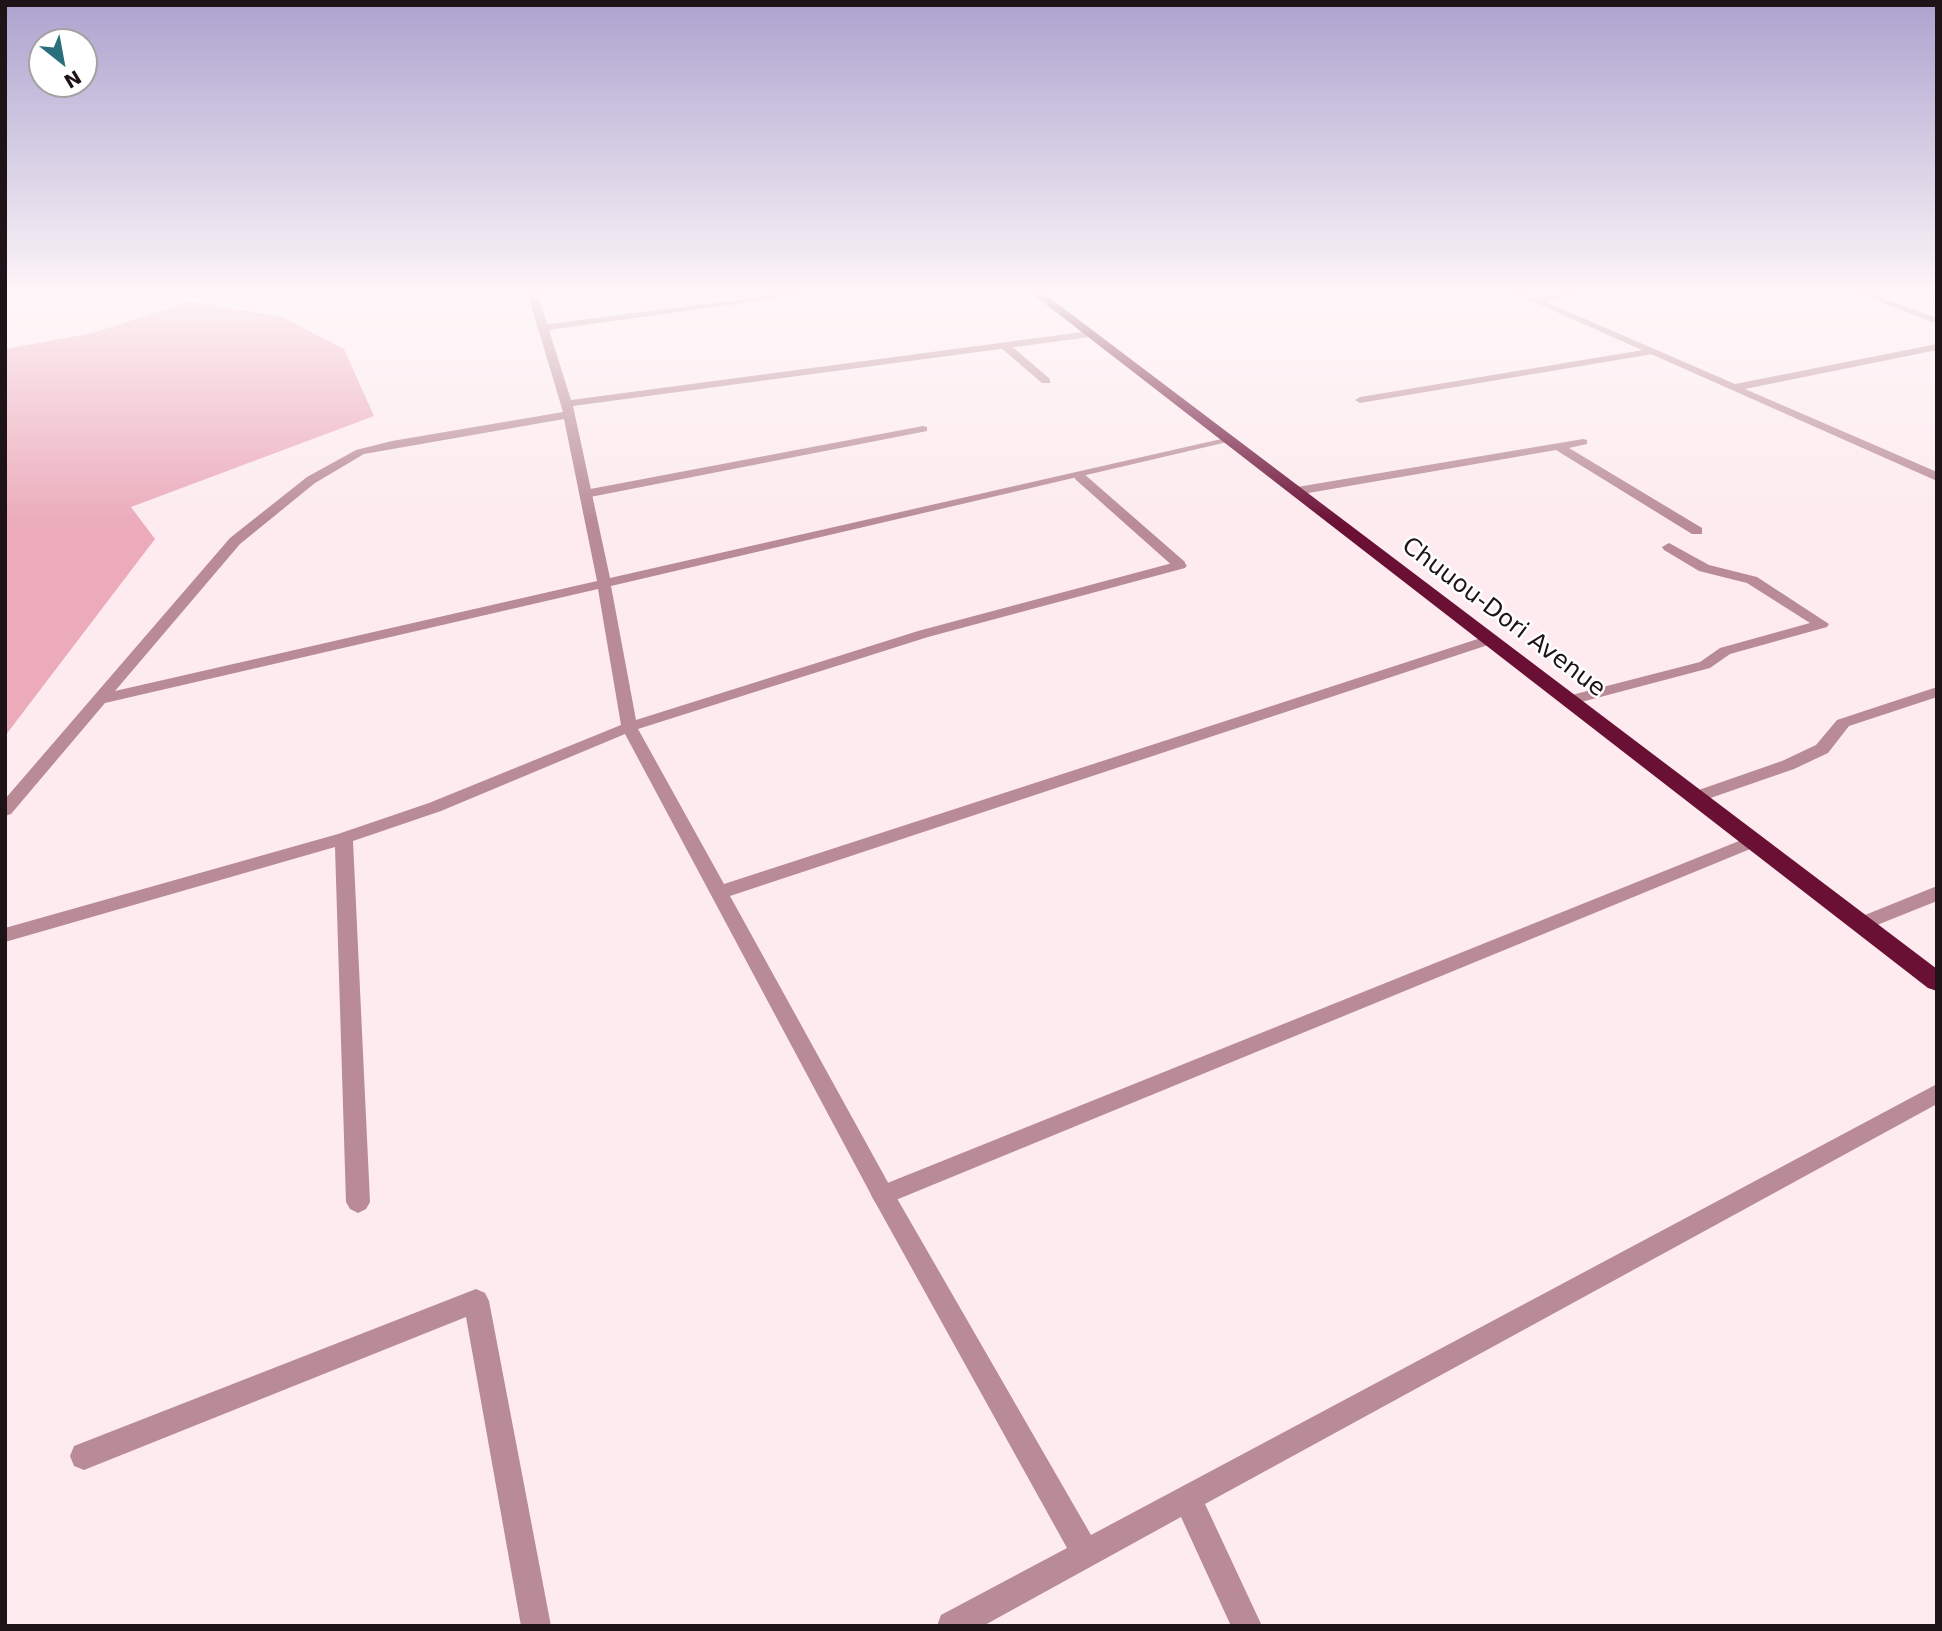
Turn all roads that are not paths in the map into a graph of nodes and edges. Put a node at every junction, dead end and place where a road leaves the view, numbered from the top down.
1 (555, 371) edge
2 (826, 371) edge
3 (1034, 371) edge
4 (1139, 371) edge
5 (1534, 371) edge
6 (1693, 371) edge
7 (1816, 371) edge
8 (1046, 381) dead end
9 (1732, 388) junction
10 (1360, 400) dead end
11 (567, 409) junction
12 (923, 429) dead end
13 (1230, 440) junction
14 (1583, 442) dead end
15 (1558, 446) junction
16 (1079, 476) junction
17 (1937, 477) edge
18 (1297, 491) junction
19 (585, 494) junction
20 (1697, 531) dead end
21 (1669, 547) dead end
22 (604, 584) junction
23 (1492, 639) junction
24 (1937, 692) edge
25 (98, 700) junction
26 (1570, 700) junction
27 (629, 727) junction
28 (1696, 797) junction
29 (5, 810) edge
30 (344, 838) junction
31 (1754, 841) junction
32 (720, 892) junction
33 (1937, 893) edge
34 (1862, 924) junction
35 (5, 935) edge
36 (1937, 982) edge
37 (1937, 1093) edge
38 (883, 1195) junction
39 (358, 1202) dead end
40 (84, 1456) dead end
41 (1186, 1499) junction
42 (1085, 1552) junction
43 (536, 1626) edge
44 (952, 1626) edge
45 (1247, 1626) edge

1 - 11 street
2 - 11 street
3 - 8 street
4 - 13 highway, Chuuou-Dori Avenue
5 - 10 street
6 - 9 street
7 - 9 street
9 - 17 street
11 - 19 street
11 - 25 street
12 - 19 street
13 - 16 street
13 - 18 highway, Chuuou-Dori Avenue
14 - 15 street
15 - 18 street
15 - 20 street
16 - 22 street
16 - 27 street
18 - 23 highway, Chuuou-Dori Avenue
19 - 22 street
21 - 26 street
22 - 25 street
22 - 27 street
23 - 26 highway, Chuuou-Dori Avenue
23 - 32 street
24 - 28 street
25 - 29 street
26 - 28 highway, Chuuou-Dori Avenue
27 - 30 street
27 - 32 street
28 - 31 highway, Chuuou-Dori Avenue
30 - 35 street
30 - 39 street
31 - 34 highway, Chuuou-Dori Avenue
31 - 38 street
32 - 38 street
33 - 34 street
34 - 36 highway, Chuuou-Dori Avenue
37 - 41 street
38 - 42 street
40 - 43 street
41 - 42 street
41 - 45 street
42 - 44 street

